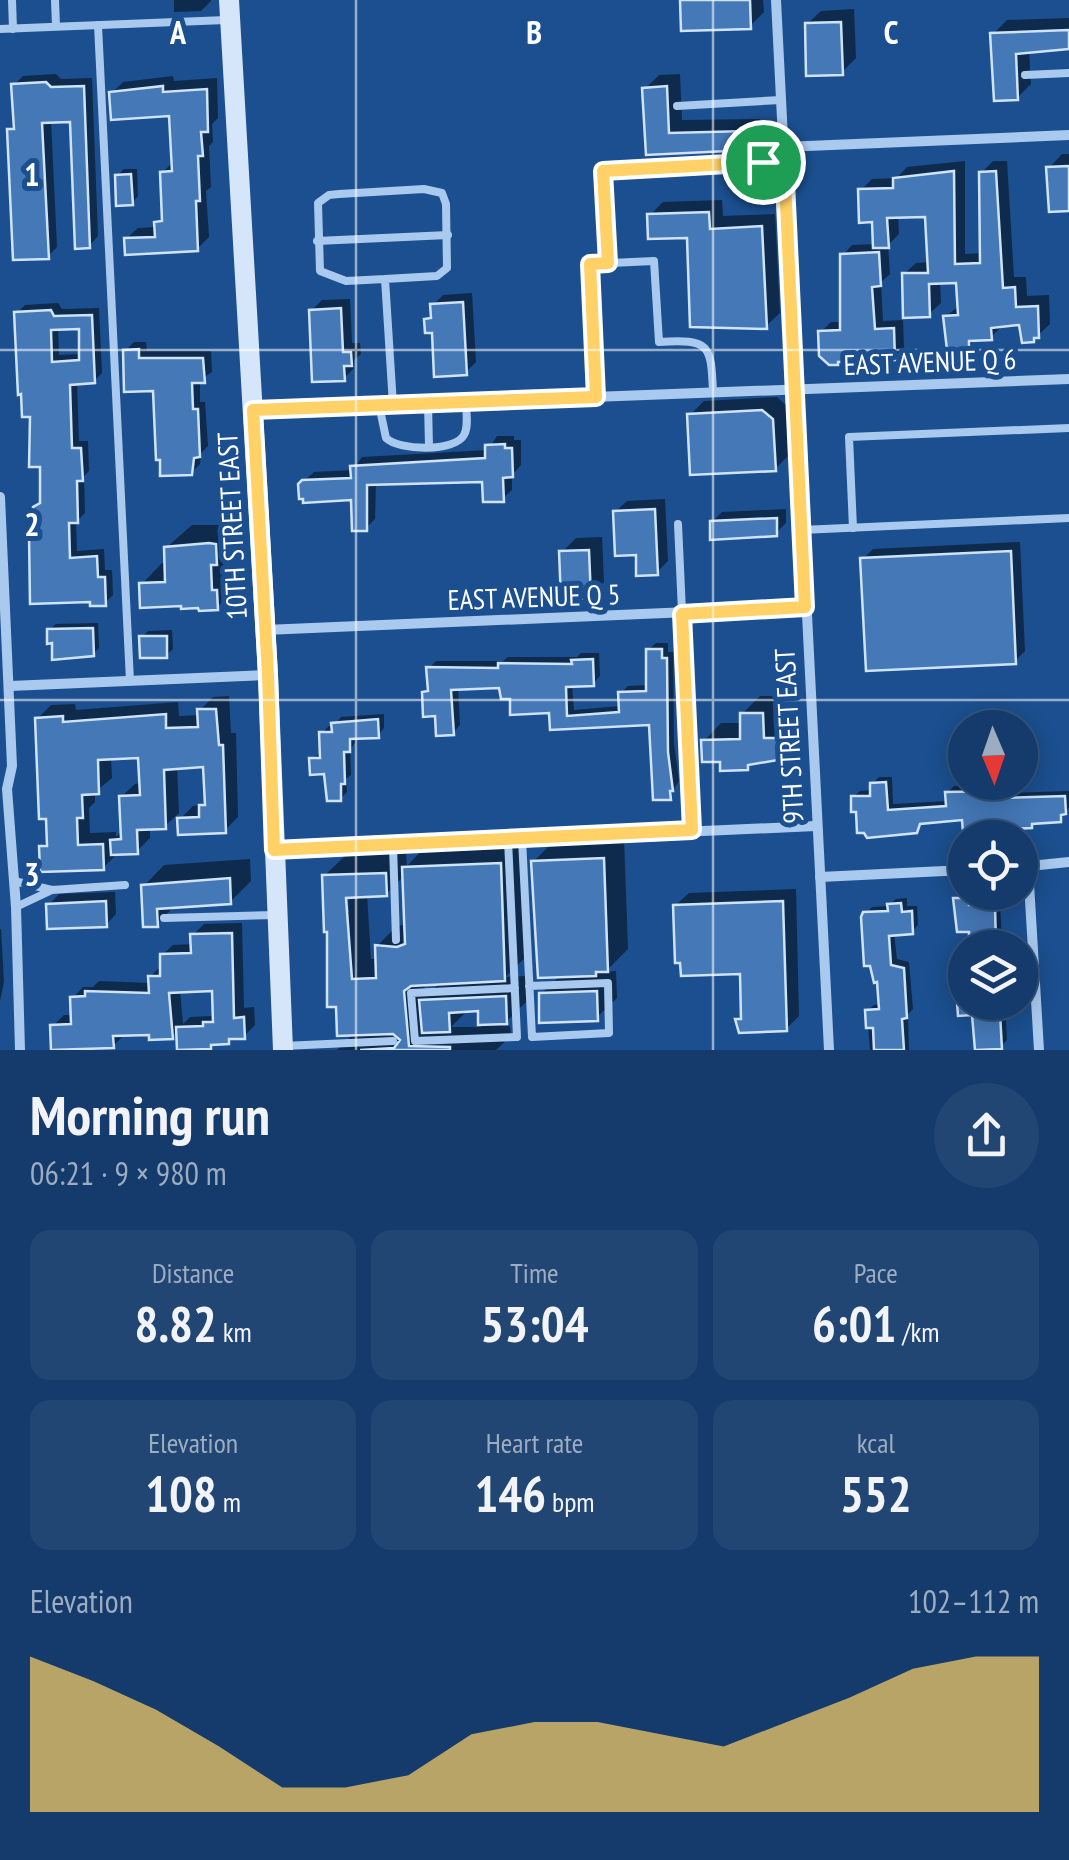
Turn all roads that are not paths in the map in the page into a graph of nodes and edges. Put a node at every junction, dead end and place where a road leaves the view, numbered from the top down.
1 (12, 0) edge
2 (55, 0) edge
3 (776, 0) edge
4 (230, 10) edge
5 (98, 25) junction
6 (56, 26) junction
7 (13, 29) junction
8 (0, 30) edge
9 (1069, 73) edge
10 (1025, 76) dead end
11 (780, 100) junction
12 (677, 106) dead end
13 (1069, 134) edge
14 (783, 147) junction
15 (784, 161) junction
16 (448, 234) junction
17 (317, 241) junction
18 (608, 263) junction
19 (385, 279) junction
20 (1069, 380) edge
21 (795, 390) junction
22 (713, 392) junction
23 (596, 397) junction
24 (466, 402) junction
25 (428, 403) junction
26 (393, 404) junction
27 (379, 405) junction
28 (253, 410) junction
29 (1069, 428) edge
30 (430, 447) junction
31 (0, 497) edge
32 (1069, 518) edge
33 (678, 524) dead end
34 (853, 528) junction
35 (801, 530) junction
36 (805, 607) junction
37 (682, 614) junction
38 (264, 630) junction
39 (268, 675) junction
40 (130, 681) junction
41 (10, 686) junction
42 (4, 806) edge
43 (816, 826) junction
44 (692, 830) junction
45 (522, 839) junction
46 (508, 840) junction
47 (393, 845) junction
48 (274, 850) junction
49 (1069, 862) edge
50 (1038, 865) edge
51 (948, 871) edge
52 (820, 876) junction
53 (14, 881) junction
54 (125, 885) dead end
55 (52, 890) junction
56 (16, 907) junction
57 (1028, 910) edge
58 (277, 915) junction
59 (164, 918) dead end
60 (396, 940) dead end
61 (529, 986) junction
62 (515, 988) junction
63 (393, 1042) dead end
64 (283, 1048) edge
65 (20, 1050) edge
66 (829, 1050) edge
67 (1039, 1050) edge

1 - 7 lane
2 - 6 lane
3 - 11 street, 9TH STREET EAST
4 - 5 lane
4 - 28 main road, 10TH STREET EAST
5 - 6 lane
5 - 40 lane
6 - 7 lane
7 - 8 lane
9 - 10 lane
11 - 12 lane
11 - 14 street, 9TH STREET EAST
13 - 14 street
14 - 15 street, 9TH STREET EAST
15 - 18 lane
15 - 21 street, 9TH STREET EAST
16 - 17 lane
16 - 17 lane
16 - 19 lane
17 - 19 lane
18 - 22 lane
18 - 23 lane
19 - 26 lane
20 - 21 street, EAST AVENUE Q 6
21 - 22 street, EAST AVENUE Q 6
21 - 35 street, 9TH STREET EAST
22 - 23 street, EAST AVENUE Q 6
23 - 24 street, EAST AVENUE Q 6
24 - 25 street, EAST AVENUE Q 6
24 - 30 lane
25 - 26 street, EAST AVENUE Q 6
25 - 30 lane
26 - 27 street, EAST AVENUE Q 6
27 - 28 street, EAST AVENUE Q 6
27 - 30 lane
28 - 38 main road, 10TH STREET EAST
29 - 34 lane
31 - 41 street
32 - 34 lane
33 - 37 lane
34 - 35 lane
35 - 36 street, 9TH STREET EAST
36 - 37 street, EAST AVENUE Q 5
36 - 43 street, 9TH STREET EAST
37 - 38 street, EAST AVENUE Q 5
37 - 44 lane
38 - 39 main road, 10TH STREET EAST
39 - 40 street
39 - 48 main road, 10TH STREET EAST
40 - 41 street
41 - 42 street
42 - 53 street
43 - 44 street
43 - 52 street, 9TH STREET EAST
44 - 45 street
45 - 46 street
45 - 61 lane
46 - 47 street
46 - 62 lane
47 - 48 street
47 - 60 lane
48 - 58 main road, 10TH STREET EAST
49 - 50 street
51 - 52 street
52 - 66 street, 9TH STREET EAST
53 - 55 lane
53 - 56 street
54 - 55 lane
55 - 56 lane
56 - 65 street
57 - 67 street
58 - 59 lane
58 - 64 main road, 10TH STREET EAST
61 - 61 lane
62 - 62 lane
63 - 64 lane

